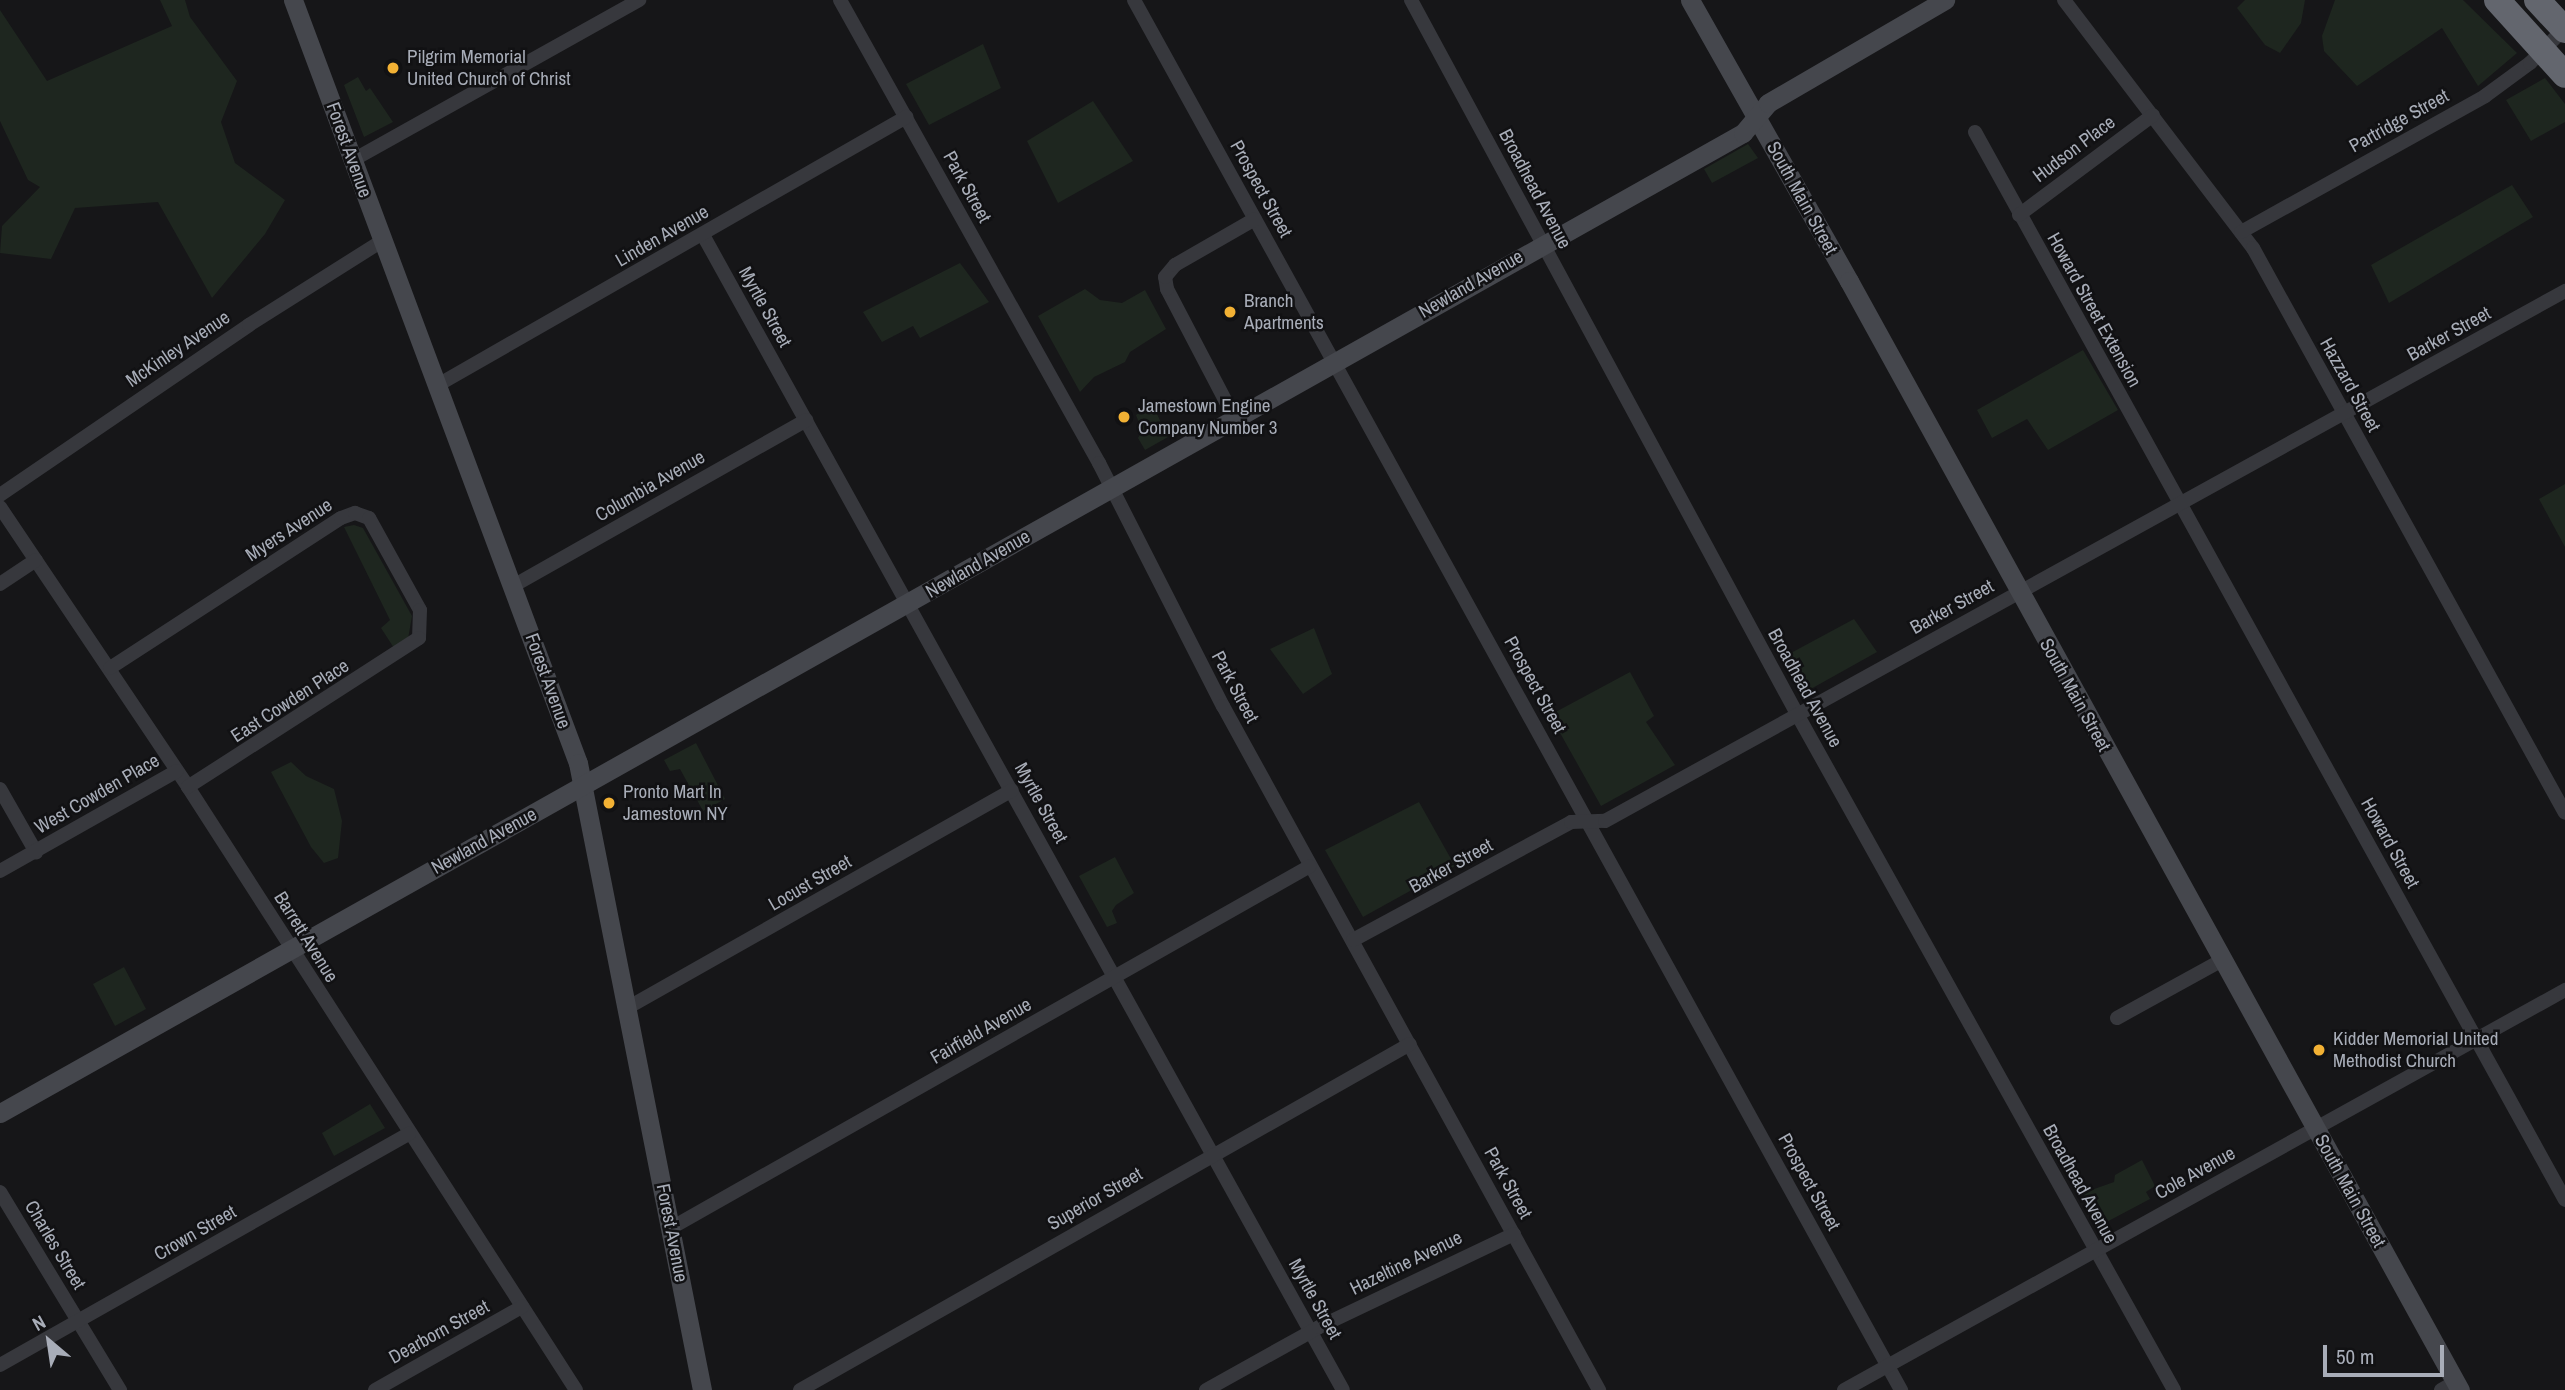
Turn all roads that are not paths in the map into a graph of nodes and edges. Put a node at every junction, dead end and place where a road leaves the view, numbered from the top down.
1 (293, 0) edge
2 (639, 0) edge
3 (840, 0) edge
4 (1134, 0) edge
5 (1411, 0) edge
6 (1689, 0) edge
7 (1945, 0) edge
8 (2064, 0) edge
9 (2497, 0) edge
10 (2537, 0) edge
11 (2565, 29) edge
12 (2545, 49) junction
13 (2565, 75) edge
14 (2153, 115) junction
15 (1756, 116) junction
16 (906, 117) junction
17 (1975, 132) dead end
18 (353, 160) junction
19 (2019, 215) junction
20 (1255, 219) junction
21 (2242, 232) junction
22 (703, 235) junction
23 (382, 242) junction
24 (1542, 244) junction
25 (2565, 291) edge
26 (1335, 363) junction
27 (436, 386) junction
28 (2344, 415) junction
29 (1235, 419) junction
30 (806, 420) junction
31 (1110, 488) junction
32 (0, 495) edge
33 (2181, 505) junction
34 (0, 506) edge
35 (36, 560) junction
36 (4, 581) edge
37 (513, 586) junction
38 (2019, 592) junction
39 (908, 603) junction
40 (412, 646) joint
41 (110, 668) junction
42 (1797, 713) junction
43 (177, 771) junction
44 (583, 786) junction
45 (188, 787) junction
46 (0, 789) edge
47 (1012, 790) junction
48 (2565, 813) edge
49 (1588, 821) junction
50 (36, 852) junction
51 (1310, 866) junction
52 (0, 871) edge
53 (1353, 940) junction
54 (291, 948) junction
55 (2222, 960) junction
56 (1115, 977) junction
57 (2565, 990) edge
58 (627, 1008) junction
59 (2118, 1018) dead end
60 (2476, 1039) junction
61 (1410, 1044) junction
62 (0, 1112) edge
63 (2316, 1129) junction
64 (409, 1134) junction
65 (1212, 1154) junction
66 (0, 1192) edge
67 (2565, 1200) edge
68 (671, 1228) junction
69 (1514, 1234) junction
70 (2094, 1250) junction
71 (522, 1307) junction
72 (78, 1322) junction
73 (1310, 1331) junction
74 (0, 1365) edge
75 (1888, 1366) junction
76 (2452, 1387) edge
77 (120, 1390) edge
78 (375, 1390) edge
79 (576, 1390) edge
80 (702, 1390) edge
81 (800, 1390) edge
82 (1206, 1390) edge
83 (1343, 1390) edge
84 (1599, 1390) edge
85 (1844, 1390) edge
86 (1901, 1390) edge
87 (2174, 1390) edge

1 - 18 street, Forest Avenue
2 - 18 street
3 - 16 street, Park Street
4 - 20 street, Prospect Street
5 - 24 street, Broadhead Avenue
6 - 15 street, South Main Street
7 - 15 street, Newland Avenue
8 - 14 street, Hazzard Street
9 - 12 highway
10 - 11 highway
11 - 12 street, Partridge Street
12 - 13 highway
12 - 21 street, Partridge Street
14 - 19 street, Hudson Place
14 - 21 street, Hazzard Street
15 - 24 street, Newland Avenue
15 - 38 street, South Main Street
16 - 22 street, Linden Avenue
16 - 31 street, Park Street
17 - 19 street, Howard Street Extension
18 - 23 street, Forest Avenue
19 - 33 street, Howard Street Extension
20 - 26 street, Prospect Street
20 - 29 street
21 - 28 street, Hazzard Street
22 - 27 street, Linden Avenue
22 - 30 street, Myrtle Street
23 - 27 street, Forest Avenue
23 - 32 street, McKinley Avenue
24 - 26 street, Newland Avenue
24 - 42 street, Broadhead Avenue
25 - 28 street, Barker Street
26 - 29 street, Newland Avenue
26 - 49 street, Prospect Street
27 - 37 street, Forest Avenue
28 - 33 street, Barker Street
28 - 48 street, Hazzard Street
29 - 31 street, Newland Avenue
30 - 37 street, Columbia Avenue
30 - 39 street, Myrtle Street
31 - 39 street, Newland Avenue
31 - 51 street, Park Street
33 - 38 street, Barker Street
33 - 60 street, Howard Street
34 - 35 street, Barrett Avenue
35 - 36 street
35 - 41 street, Barrett Avenue
37 - 44 street, Forest Avenue
38 - 42 street, Barker Street
38 - 55 street, South Main Street
39 - 44 street, Newland Avenue
39 - 47 street, Myrtle Street
40 - 41 street, Myers Avenue
40 - 45 street, East Cowden Place
41 - 43 street, Barrett Avenue
42 - 49 street, Barker Street
42 - 70 street, Broadhead Avenue
43 - 45 street, Barrett Avenue
43 - 50 street, West Cowden Place
44 - 54 street, Newland Avenue
44 - 58 street, Forest Avenue
45 - 54 street, Barrett Avenue
46 - 50 street
47 - 56 street, Myrtle Street
47 - 58 street, Locust Street
49 - 53 street, Barker Street
49 - 75 street, Prospect Street
50 - 52 street, West Cowden Place
51 - 53 street, Park Street
51 - 56 street, Fairfield Avenue
53 - 61 street, Park Street
54 - 62 street, Newland Avenue
54 - 64 street, Barrett Avenue
55 - 59 street
55 - 63 street, South Main Street
56 - 65 street, Myrtle Street
56 - 68 street, Fairfield Avenue
57 - 60 street, Cole Avenue
58 - 68 street, Forest Avenue
60 - 63 street, Cole Avenue
60 - 67 street, Howard Street
61 - 65 street, Superior Street
61 - 69 street, Park Street
63 - 70 street, Cole Avenue
63 - 76 street, South Main Street
64 - 71 street, Barrett Avenue
64 - 72 street, Crown Street
65 - 73 street, Myrtle Street
65 - 81 street, Superior Street
66 - 72 street, Charles Street
68 - 80 street, Forest Avenue
69 - 73 street, Hazeltine Avenue
69 - 84 street, Park Street
70 - 75 street, Cole Avenue
70 - 87 street, Broadhead Avenue
71 - 78 street, Dearborn Street
71 - 79 street, Barrett Avenue
72 - 74 street, Crown Street
72 - 77 street, Charles Street
73 - 82 street, Hazeltine Avenue
73 - 83 street, Myrtle Street
75 - 85 street, Cole Avenue
75 - 86 street, Prospect Street

